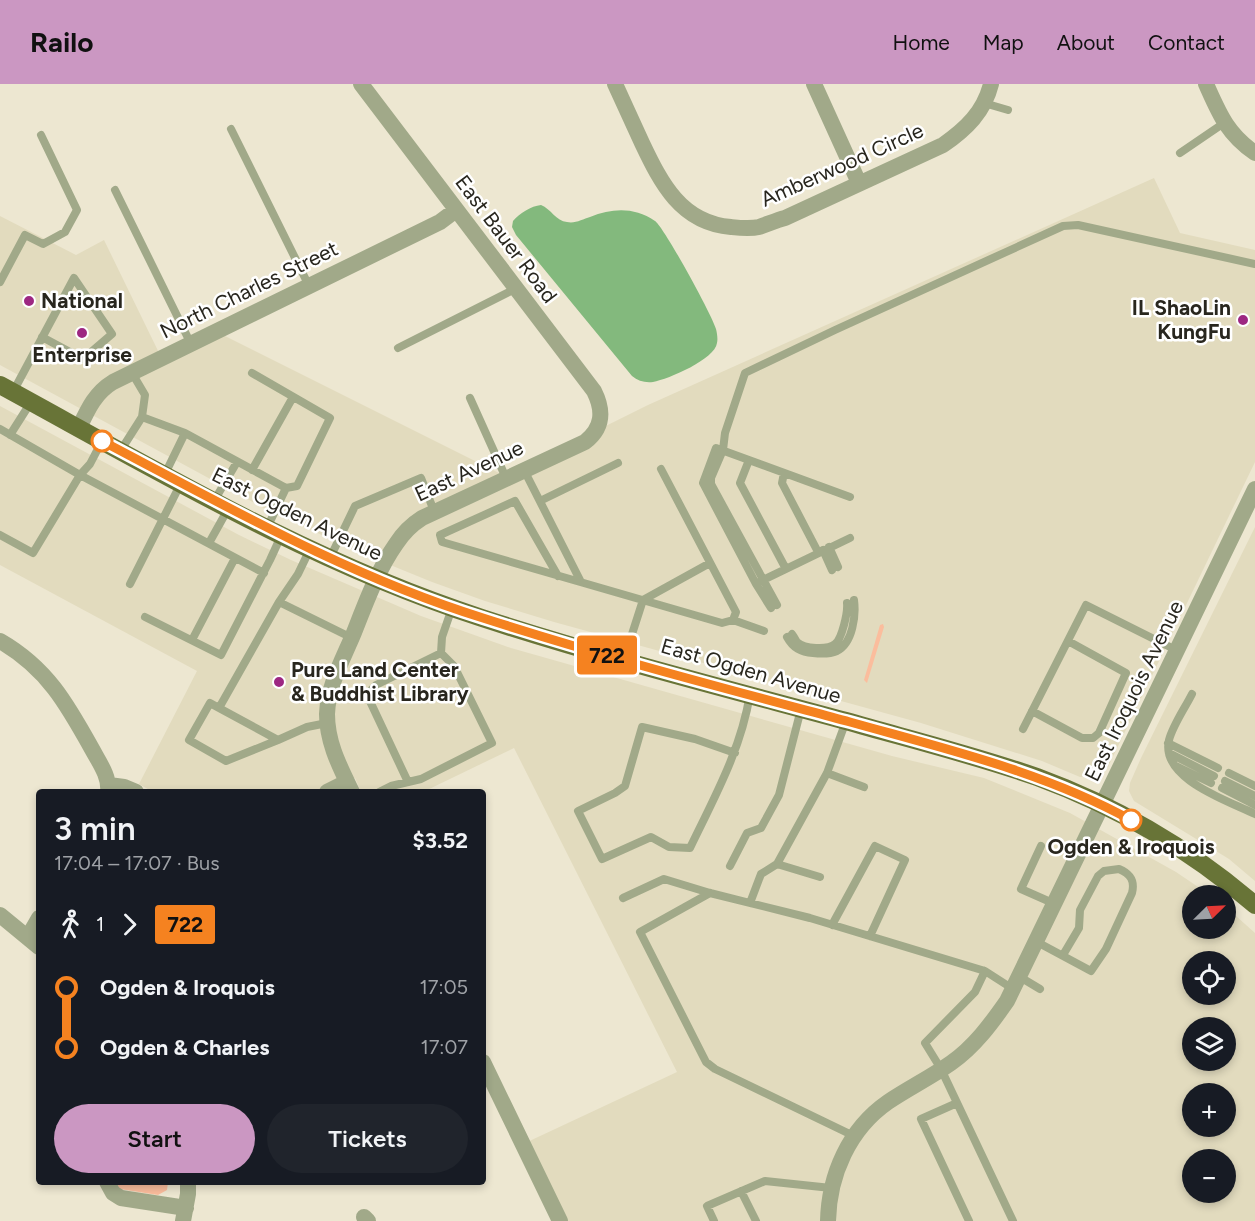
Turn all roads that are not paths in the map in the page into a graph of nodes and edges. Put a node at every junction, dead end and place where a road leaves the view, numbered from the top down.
1 (361, 84) edge
2 (615, 84) edge
3 (814, 84) edge
4 (991, 84) edge
5 (1206, 84) edge
6 (984, 103) junction
7 (1008, 110) dead end
8 (1224, 123) junction
9 (231, 129) dead end
10 (41, 135) dead end
11 (1180, 153) dead end
12 (1255, 153) edge
13 (859, 183) junction
14 (115, 190) dead end
15 (456, 210) junction
16 (1255, 264) edge
17 (0, 282) edge
18 (309, 286) junction
19 (515, 289) junction
20 (42, 337) junction
21 (191, 344) junction
22 (398, 348) dead end
23 (132, 373) junction
24 (252, 373) dead end
25 (7, 388) edge
26 (293, 397) junction
27 (470, 398) dead end
28 (32, 402) junction
29 (142, 417) junction
30 (599, 426) joint
31 (79, 428) junction
32 (0, 429) edge
33 (185, 432) junction
34 (10, 435) junction
35 (102, 441) junction
36 (719, 449) junction
37 (121, 450) junction
38 (749, 460) junction
39 (237, 462) junction
40 (618, 464) dead end
41 (661, 469) dead end
42 (252, 470) junction
43 (524, 470) junction
44 (784, 473) junction
45 (165, 474) junction
46 (80, 475) junction
47 (506, 478) junction
48 (181, 483) junction
49 (286, 488) junction
50 (1255, 489) edge
51 (850, 497) dead end
52 (540, 501) junction
53 (221, 505) junction
54 (434, 511) junction
55 (162, 519) junction
56 (274, 532) junction
57 (0, 535) edge
58 (850, 538) dead end
59 (209, 543) junction
60 (310, 549) junction
61 (823, 550) junction
62 (235, 558) junction
63 (330, 558) junction
64 (710, 563) junction
65 (835, 568) dead end
66 (786, 569) junction
67 (264, 573) junction
68 (558, 576) junction
69 (377, 578) junction
70 (580, 582) junction
71 (759, 582) junction
72 (130, 584) dead end
73 (643, 600) junction
74 (850, 602) dead end
75 (279, 603) junction
76 (774, 607) dead end
77 (452, 608) junction
78 (145, 616) dead end
79 (733, 620) junction
80 (764, 631) dead end
81 (790, 635) dead end
82 (352, 638) junction
83 (192, 640) junction
84 (0, 641) edge
85 (1068, 641) junction
86 (1178, 651) junction
87 (441, 653) junction
88 (624, 659) junction
89 (750, 694) junction
90 (1192, 694) dead end
91 (219, 708) junction
92 (801, 709) junction
93 (1032, 711) junction
94 (846, 721) junction
95 (327, 723) junction
96 (1023, 729) dead end
97 (278, 740) junction
98 (1168, 743) junction
99 (735, 753) junction
100 (1169, 753) junction
101 (1173, 764) junction
102 (827, 773) junction
103 (1214, 775) junction
104 (1225, 781) junction
105 (408, 782) junction
106 (1255, 786) edge
107 (350, 787) edge
108 (864, 787) dead end
109 (109, 789) edge
110 (129, 789) edge
111 (385, 789) edge
112 (1255, 796) edge
113 (1255, 805) edge
114 (1103, 806) junction
115 (1255, 814) edge
116 (1041, 846) dead end
117 (777, 864) junction
118 (730, 866) dead end
119 (820, 877) dead end
120 (710, 893) junction
121 (624, 898) dead end
122 (750, 903) junction
123 (1055, 905) junction
124 (1255, 905) edge
125 (0, 915) edge
126 (832, 925) junction
127 (870, 936) junction
128 (33, 942) edge
129 (1037, 942) junction
130 (1064, 956) junction
131 (985, 971) junction
132 (1017, 983) junction
133 (1040, 989) dead end
134 (486, 1068) edge
135 (941, 1070) junction
136 (957, 1103) junction
137 (854, 1136) junction
138 (108, 1185) edge
139 (188, 1185) edge
140 (831, 1188) junction
141 (741, 1191) junction
142 (184, 1214) edge
143 (560, 1221) edge
144 (714, 1221) edge
145 (756, 1221) edge
146 (828, 1221) edge
147 (969, 1221) edge
148 (1013, 1221) edge

1 - 15 street, East Bauer Road
2 - 13 street, Amberwood Circle
3 - 13 street
4 - 6 street, Amberwood Circle
5 - 8 street
6 - 7 lane
6 - 13 street, Amberwood Circle
8 - 11 lane
8 - 12 street
9 - 18 lane
10 - 17 lane
14 - 21 lane
15 - 18 street, North Charles Street
15 - 19 street, East Bauer Road
16 - 36 lane
18 - 21 street, North Charles Street
19 - 22 lane
19 - 30 street, East Bauer Road
20 - 20 lane
20 - 25 lane
21 - 23 street, North Charles Street
23 - 29 lane
23 - 31 street, North Charles Street
24 - 26 lane
25 - 28 main road, East Ogden Avenue
26 - 42 lane
26 - 49 lane
27 - 47 lane
28 - 31 main road, East Ogden Avenue
28 - 34 lane
29 - 33 lane
29 - 37 lane
30 - 43 street, East Avenue
31 - 35 main road, East Ogden Avenue
32 - 34 lane
33 - 39 lane
33 - 45 lane
34 - 46 lane
35 - 37 main road, East Ogden Avenue
35 - 46 lane
36 - 38 lane
36 - 71 lane
37 - 45 main road, East Ogden Avenue
38 - 44 lane
38 - 66 lane
39 - 42 lane
39 - 53 lane
40 - 52 lane
41 - 64 lane
42 - 49 lane
43 - 47 street, East Avenue
43 - 52 lane
44 - 51 lane
44 - 61 lane
45 - 48 main road, East Ogden Avenue
46 - 55 lane
46 - 57 lane
47 - 54 street, East Avenue
48 - 53 main road, East Ogden Avenue
48 - 55 lane
49 - 56 lane
50 - 86 street, East Iroquois Avenue
52 - 70 lane
53 - 56 main road, East Ogden Avenue
53 - 59 lane
54 - 63 lane
54 - 69 street, East Avenue
55 - 59 lane
55 - 72 lane
56 - 60 main road, East Ogden Avenue
56 - 67 lane
58 - 61 lane
59 - 62 lane
60 - 63 main road, East Ogden Avenue
60 - 75 lane
61 - 65 lane
61 - 66 lane
62 - 67 lane
62 - 83 lane
63 - 69 main road, East Ogden Avenue
64 - 73 lane
64 - 79 lane
66 - 71 lane
67 - 83 lane
68 - 68 lane
68 - 70 lane
69 - 77 main road, East Ogden Avenue
69 - 82 street, East Avenue
70 - 73 lane
71 - 76 lane
73 - 79 lane
73 - 88 lane
74 - 81 lane
75 - 82 lane
75 - 91 lane
77 - 87 lane
77 - 88 main road, East Ogden Avenue
78 - 83 lane
79 - 80 lane
82 - 95 street, East Avenue
84 - 109 street
85 - 86 lane
85 - 93 lane
85 - 93 lane
86 - 114 street, East Iroquois Avenue
87 - 105 lane
87 - 105 lane
88 - 89 main road, East Ogden Avenue
89 - 92 main road, East Ogden Avenue
89 - 99 lane
90 - 98 lane
91 - 97 lane
91 - 97 lane
92 - 94 main road, East Ogden Avenue
92 - 118 lane
93 - 96 lane
94 - 102 lane
94 - 114 main road, East Ogden Avenue
95 - 97 lane
95 - 107 street, East Avenue
98 - 100 lane
98 - 103 lane
99 - 99 lane
100 - 101 lane
100 - 103 lane
101 - 103 lane
101 - 115 lane
102 - 108 lane
102 - 117 lane
104 - 106 lane
104 - 112 lane
104 - 113 lane
105 - 111 lane
109 - 110 street
114 - 123 street, East Iroquois Avenue
114 - 124 main road, East Ogden Avenue
116 - 123 lane
117 - 119 lane
117 - 122 lane
120 - 121 lane
120 - 122 lane
120 - 137 lane
122 - 126 lane
123 - 129 street, East Iroquois Avenue
125 - 128 street
126 - 127 lane
126 - 127 lane
127 - 131 lane
129 - 130 lane
129 - 132 street, East Iroquois Avenue
130 - 130 lane
131 - 132 lane
131 - 135 lane
132 - 133 lane
132 - 135 street, East Iroquois Avenue
134 - 143 street
135 - 136 lane
135 - 137 street, East Iroquois Avenue
136 - 147 lane
136 - 148 lane
137 - 140 street, East Iroquois Avenue
138 - 142 street
139 - 142 street
140 - 141 lane
140 - 146 street, East Iroquois Avenue
141 - 144 lane
141 - 145 lane

